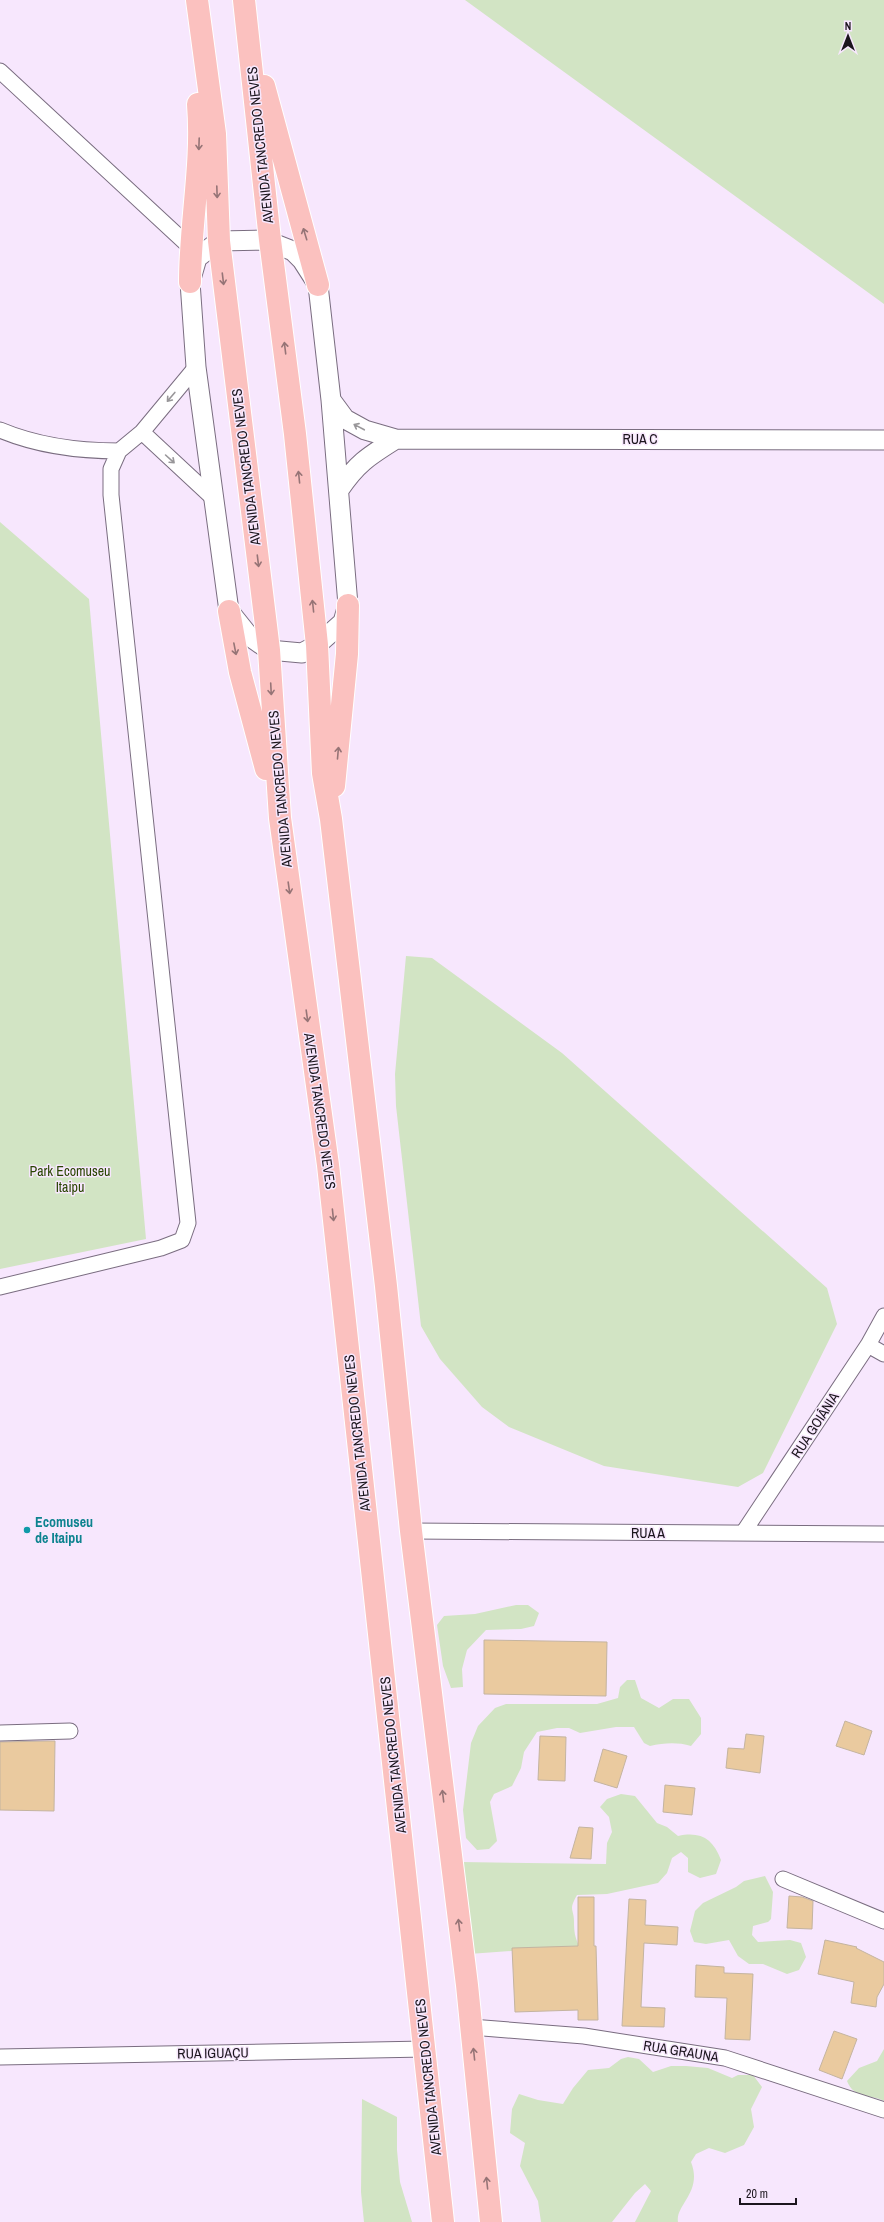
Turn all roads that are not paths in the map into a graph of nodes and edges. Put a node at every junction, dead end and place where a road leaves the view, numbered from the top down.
1 (244, 0) edge
2 (198, 10) edge
3 (247, 23) junction
4 (0, 71) edge
5 (270, 240) junction
6 (219, 241) junction
7 (190, 247) junction
8 (190, 282) junction
9 (318, 285) junction
10 (196, 368) junction
11 (331, 400) junction
12 (0, 430) edge
13 (142, 432) junction
14 (396, 439) junction
15 (884, 440) edge
16 (120, 451) junction
17 (339, 490) junction
18 (213, 498) junction
19 (348, 605) junction
20 (229, 611) junction
21 (316, 645) junction
22 (269, 650) junction
23 (280, 818) junction
24 (331, 819) junction
25 (0, 1287) edge
26 (884, 1316) edge
27 (868, 1345) junction
28 (884, 1354) edge
29 (411, 1531) junction
30 (743, 1533) junction
31 (884, 1534) edge
32 (70, 1732) dead end
33 (0, 1733) edge
34 (783, 1879) dead end
35 (884, 1921) edge
36 (471, 2027) junction
37 (425, 2049) junction
38 (0, 2057) edge
39 (884, 2110) edge
40 (443, 2222) edge
41 (490, 2222) edge

1 - 3 main road, AVENIDA TANCREDO NEVES
2 -> 6 main road, AVENIDA TANCREDO NEVES
2 -> 7 main road
3 - 5 main road, AVENIDA TANCREDO NEVES
9 -> 3 main road
4 - 7 street
5 - 6 street
5 - 9 street
21 -> 5 main road, AVENIDA TANCREDO NEVES
6 - 8 street
6 -> 22 main road, AVENIDA TANCREDO NEVES
7 - 8 main road
8 - 10 street
9 - 11 street
10 -> 13 street
10 - 18 street
14 -> 11 street, RUA C
11 - 17 street
12 - 16 street
13 - 16 street
13 -> 18 street
14 - 15 street, RUA C
14 - 17 street
16 - 25 street
17 - 19 street
18 - 20 street
19 - 21 street
24 -> 19 main road
20 - 22 street
20 -> 23 main road
21 - 22 street
21 - 24 main road, AVENIDA TANCREDO NEVES
22 -> 23 main road, AVENIDA TANCREDO NEVES
23 -> 37 main road, AVENIDA TANCREDO NEVES
24 - 29 main road, AVENIDA TANCREDO NEVES
26 - 27 street, RUA GOIÂNIA
27 - 28 street
27 - 30 street, RUA GOIÂNIA
29 - 30 street, RUA A
36 -> 29 main road, AVENIDA TANCREDO NEVES
30 - 31 street, RUA A
32 - 33 street
34 - 35 street
36 - 39 street, RUA GRAUNA
41 -> 36 main road, AVENIDA TANCREDO NEVES
37 - 38 street, RUA IGUAÇU
37 - 40 main road, AVENIDA TANCREDO NEVES

